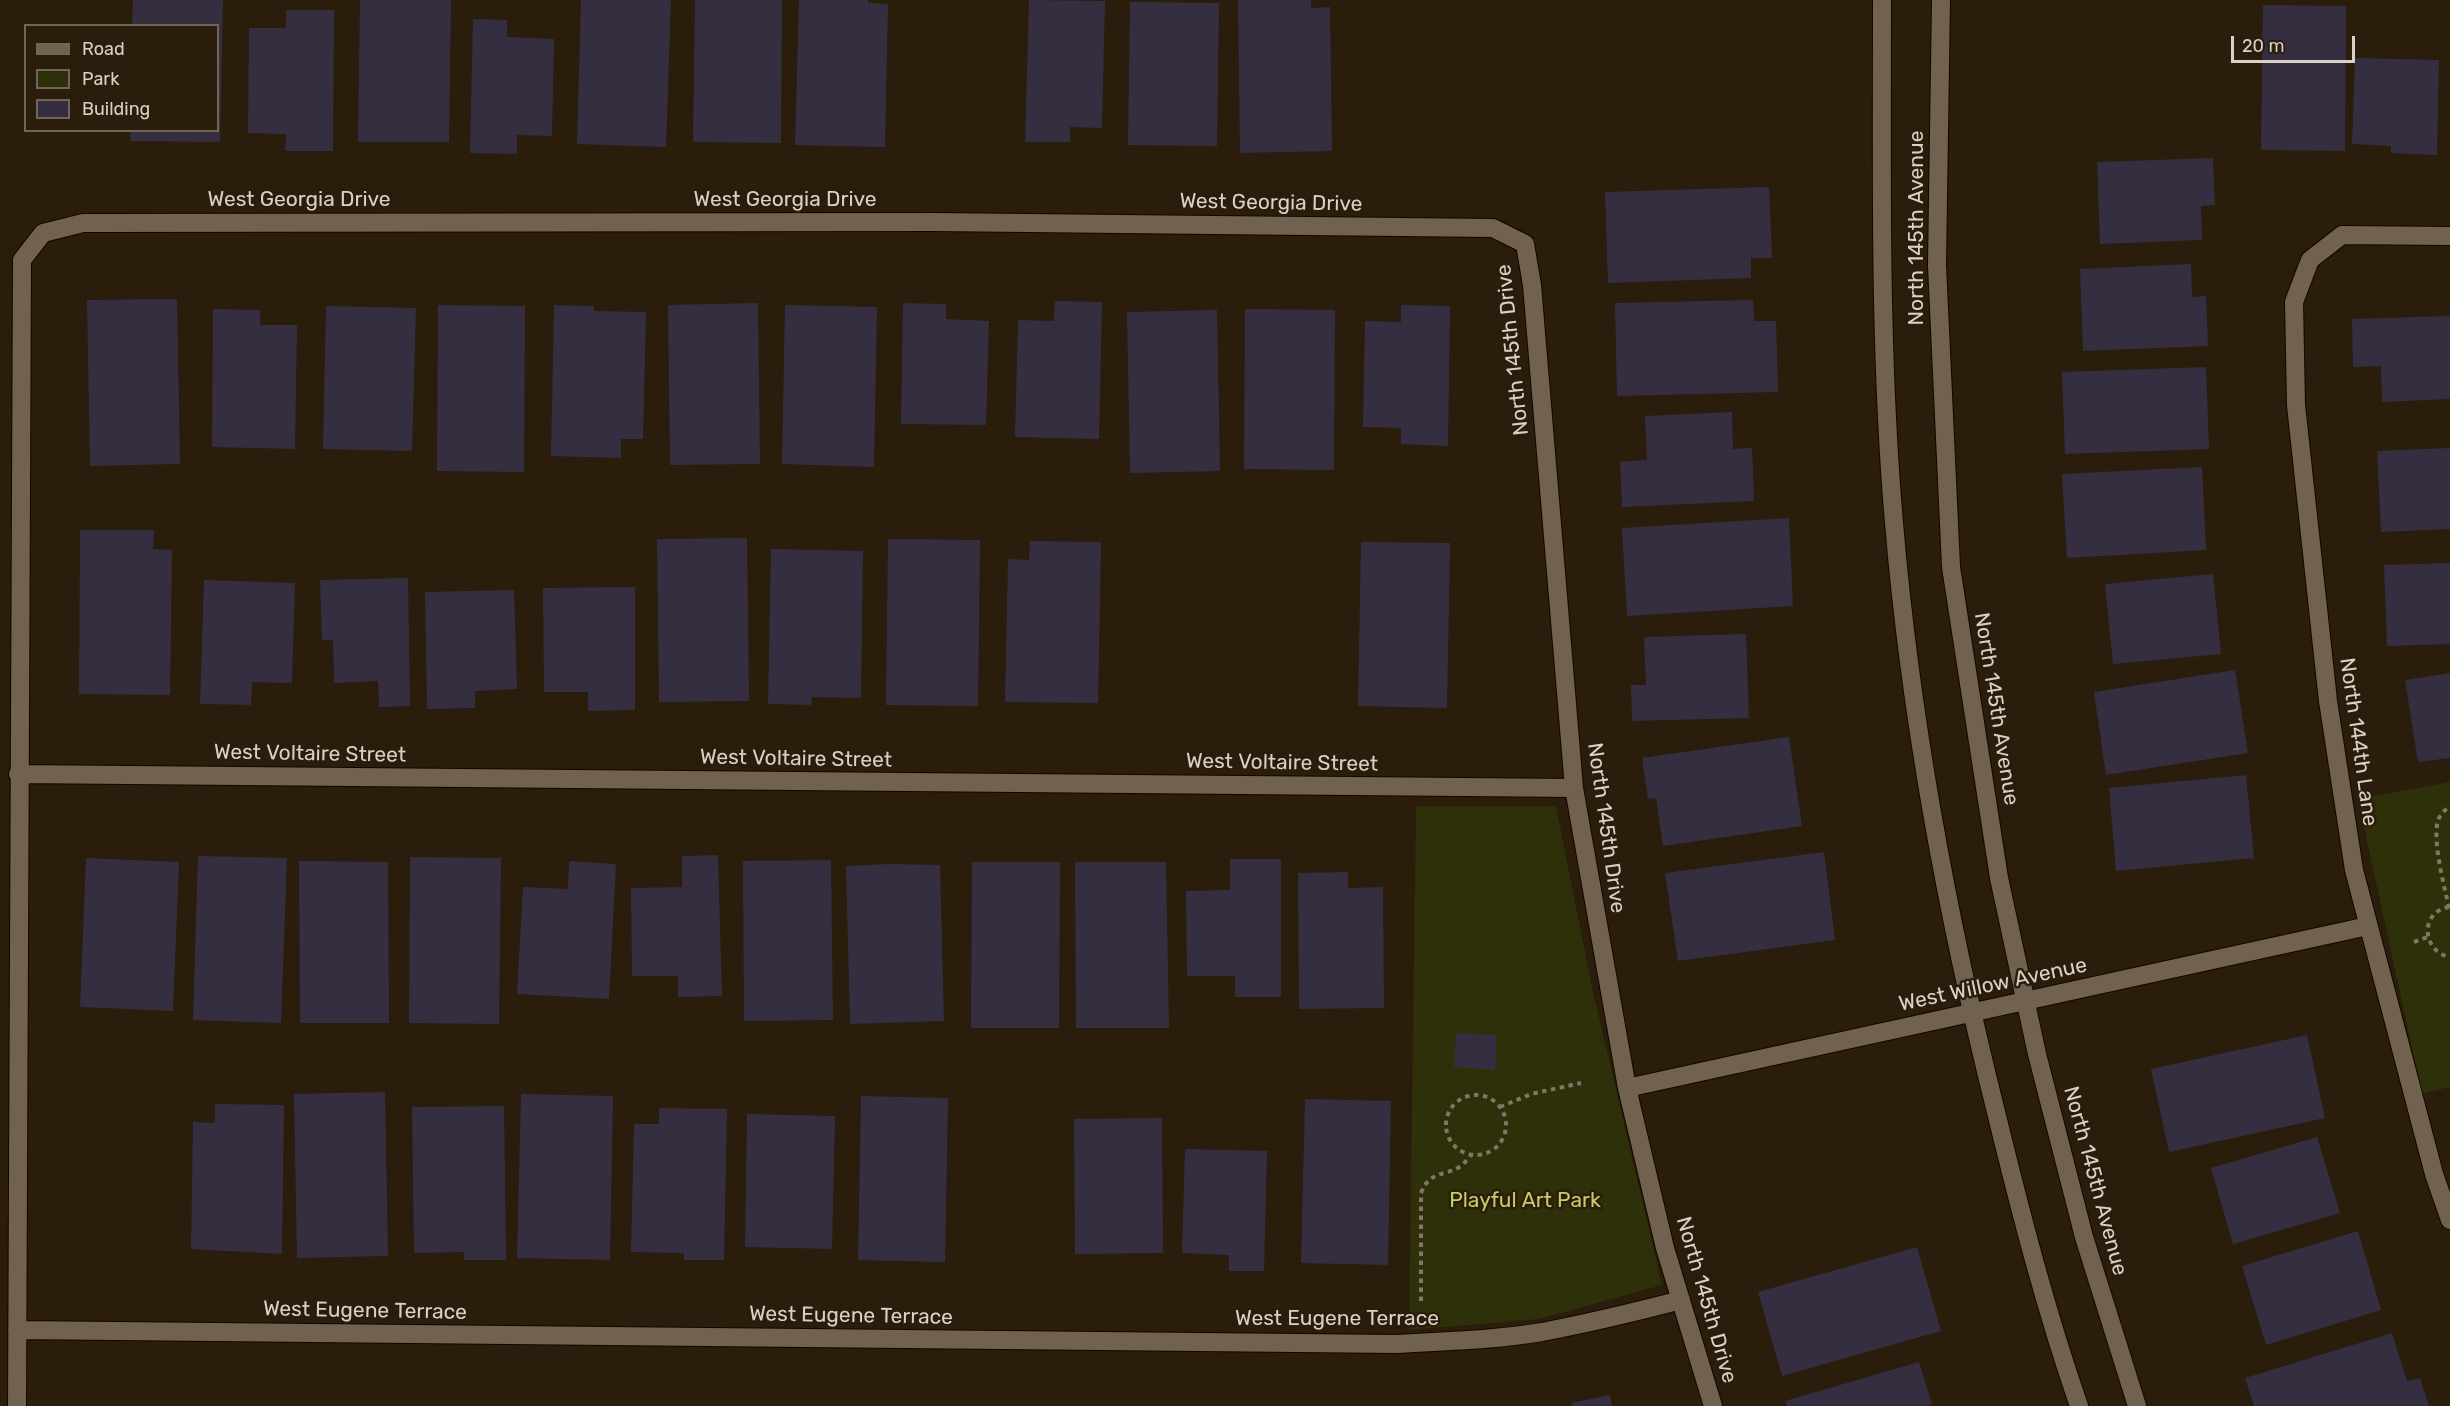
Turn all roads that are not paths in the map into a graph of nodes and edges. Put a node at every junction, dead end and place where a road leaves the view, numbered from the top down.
1 (1882, 0) edge
2 (1941, 0) edge
3 (2450, 236) edge
4 (1525, 244) joint
5 (18, 774) junction
6 (1574, 788) junction
7 (2368, 926) junction
8 (2026, 1001) junction
9 (1971, 1013) junction
10 (1627, 1088) junction
11 (2450, 1220) edge
12 (1681, 1300) junction
13 (17, 1330) junction
14 (16, 1406) edge
15 (1713, 1406) edge
16 (2079, 1406) edge
17 (2137, 1406) edge

1 - 9 street, North 145th Avenue
2 - 8 street, North 145th Avenue
3 - 7 street, North 144th Lane
4 - 5 street, West Georgia Drive
4 - 6 street, North 145th Drive
5 - 6 street, West Voltaire Street
5 - 13 street
6 - 10 street, North 145th Drive
7 - 8 street, West Willow Avenue
7 - 11 street, North 144th Lane
8 - 9 street, West Willow Avenue
8 - 17 street, North 145th Avenue
9 - 10 street, West Willow Avenue
9 - 16 street, North 145th Avenue
10 - 12 street, North 145th Drive
12 - 13 street, West Eugene Terrace
12 - 15 street, North 145th Drive
13 - 14 street

